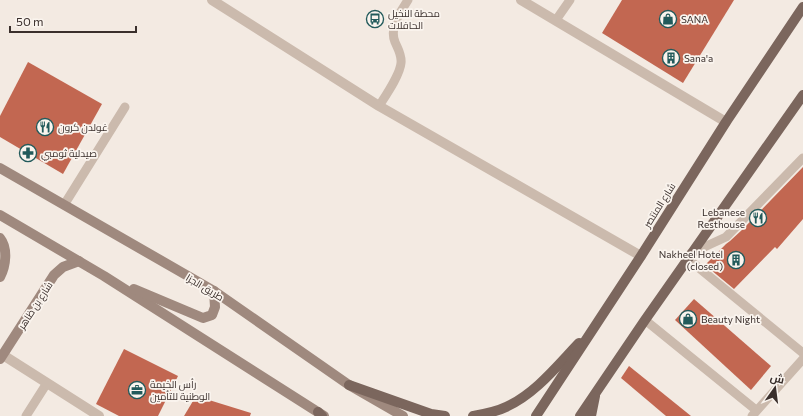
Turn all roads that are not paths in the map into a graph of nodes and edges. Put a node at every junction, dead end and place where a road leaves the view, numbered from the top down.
1 (212, 0) edge
2 (408, 0) edge
3 (521, 0) edge
4 (570, 0) edge
5 (803, 7) edge
6 (556, 20) junction
7 (803, 95) edge
8 (379, 106) junction
9 (125, 107) dead end
10 (726, 122) junction
11 (803, 158) edge
12 (0, 168) edge
13 (64, 205) junction
14 (0, 214) edge
15 (0, 238) edge
16 (641, 256) junction
17 (690, 256) junction
18 (79, 261) junction
19 (104, 276) junction
20 (0, 277) edge
21 (214, 291) junction
22 (645, 320) junction
23 (595, 326) junction
24 (803, 353) edge
25 (1, 357) edge
26 (803, 359) edge
27 (47, 383) junction
28 (349, 385) junction
29 (596, 392) junction
30 (754, 413) edge
31 (321, 415) edge
32 (26, 416) edge
33 (99, 416) edge
34 (403, 416) edge
35 (445, 416) edge
36 (473, 416) edge
37 (536, 416) edge
38 (580, 416) edge
39 (591, 416) edge

1 - 8 street
2 - 8 lane
3 - 6 street
4 - 6 lane
5 - 10 main road, شارع المنتصر
6 - 10 street
7 - 17 main road
8 - 16 street
9 - 13 lane
10 - 16 main road, شارع المنتصر
11 - 17 lane
12 - 13 main road, طريق الجزا
13 - 21 main road, طريق الجزا
14 - 18 main road
15 - 20 main road
16 - 23 main road, شارع المنتصر
17 - 22 main road
17 - 24 lane
18 - 19 main road
18 - 25 main road, شارع بن ظاهر
19 - 21 main road
19 - 31 main road
21 - 28 main road, طريق الجزا
22 - 29 main road
22 - 30 lane
23 - 36 main road
23 - 37 main road, شارع المنتصر
25 - 27 street
26 - 30 lane
27 - 32 lane
27 - 33 street
28 - 34 main road, طريق الجزا
28 - 35 main road
29 - 38 main road
29 - 39 main road

